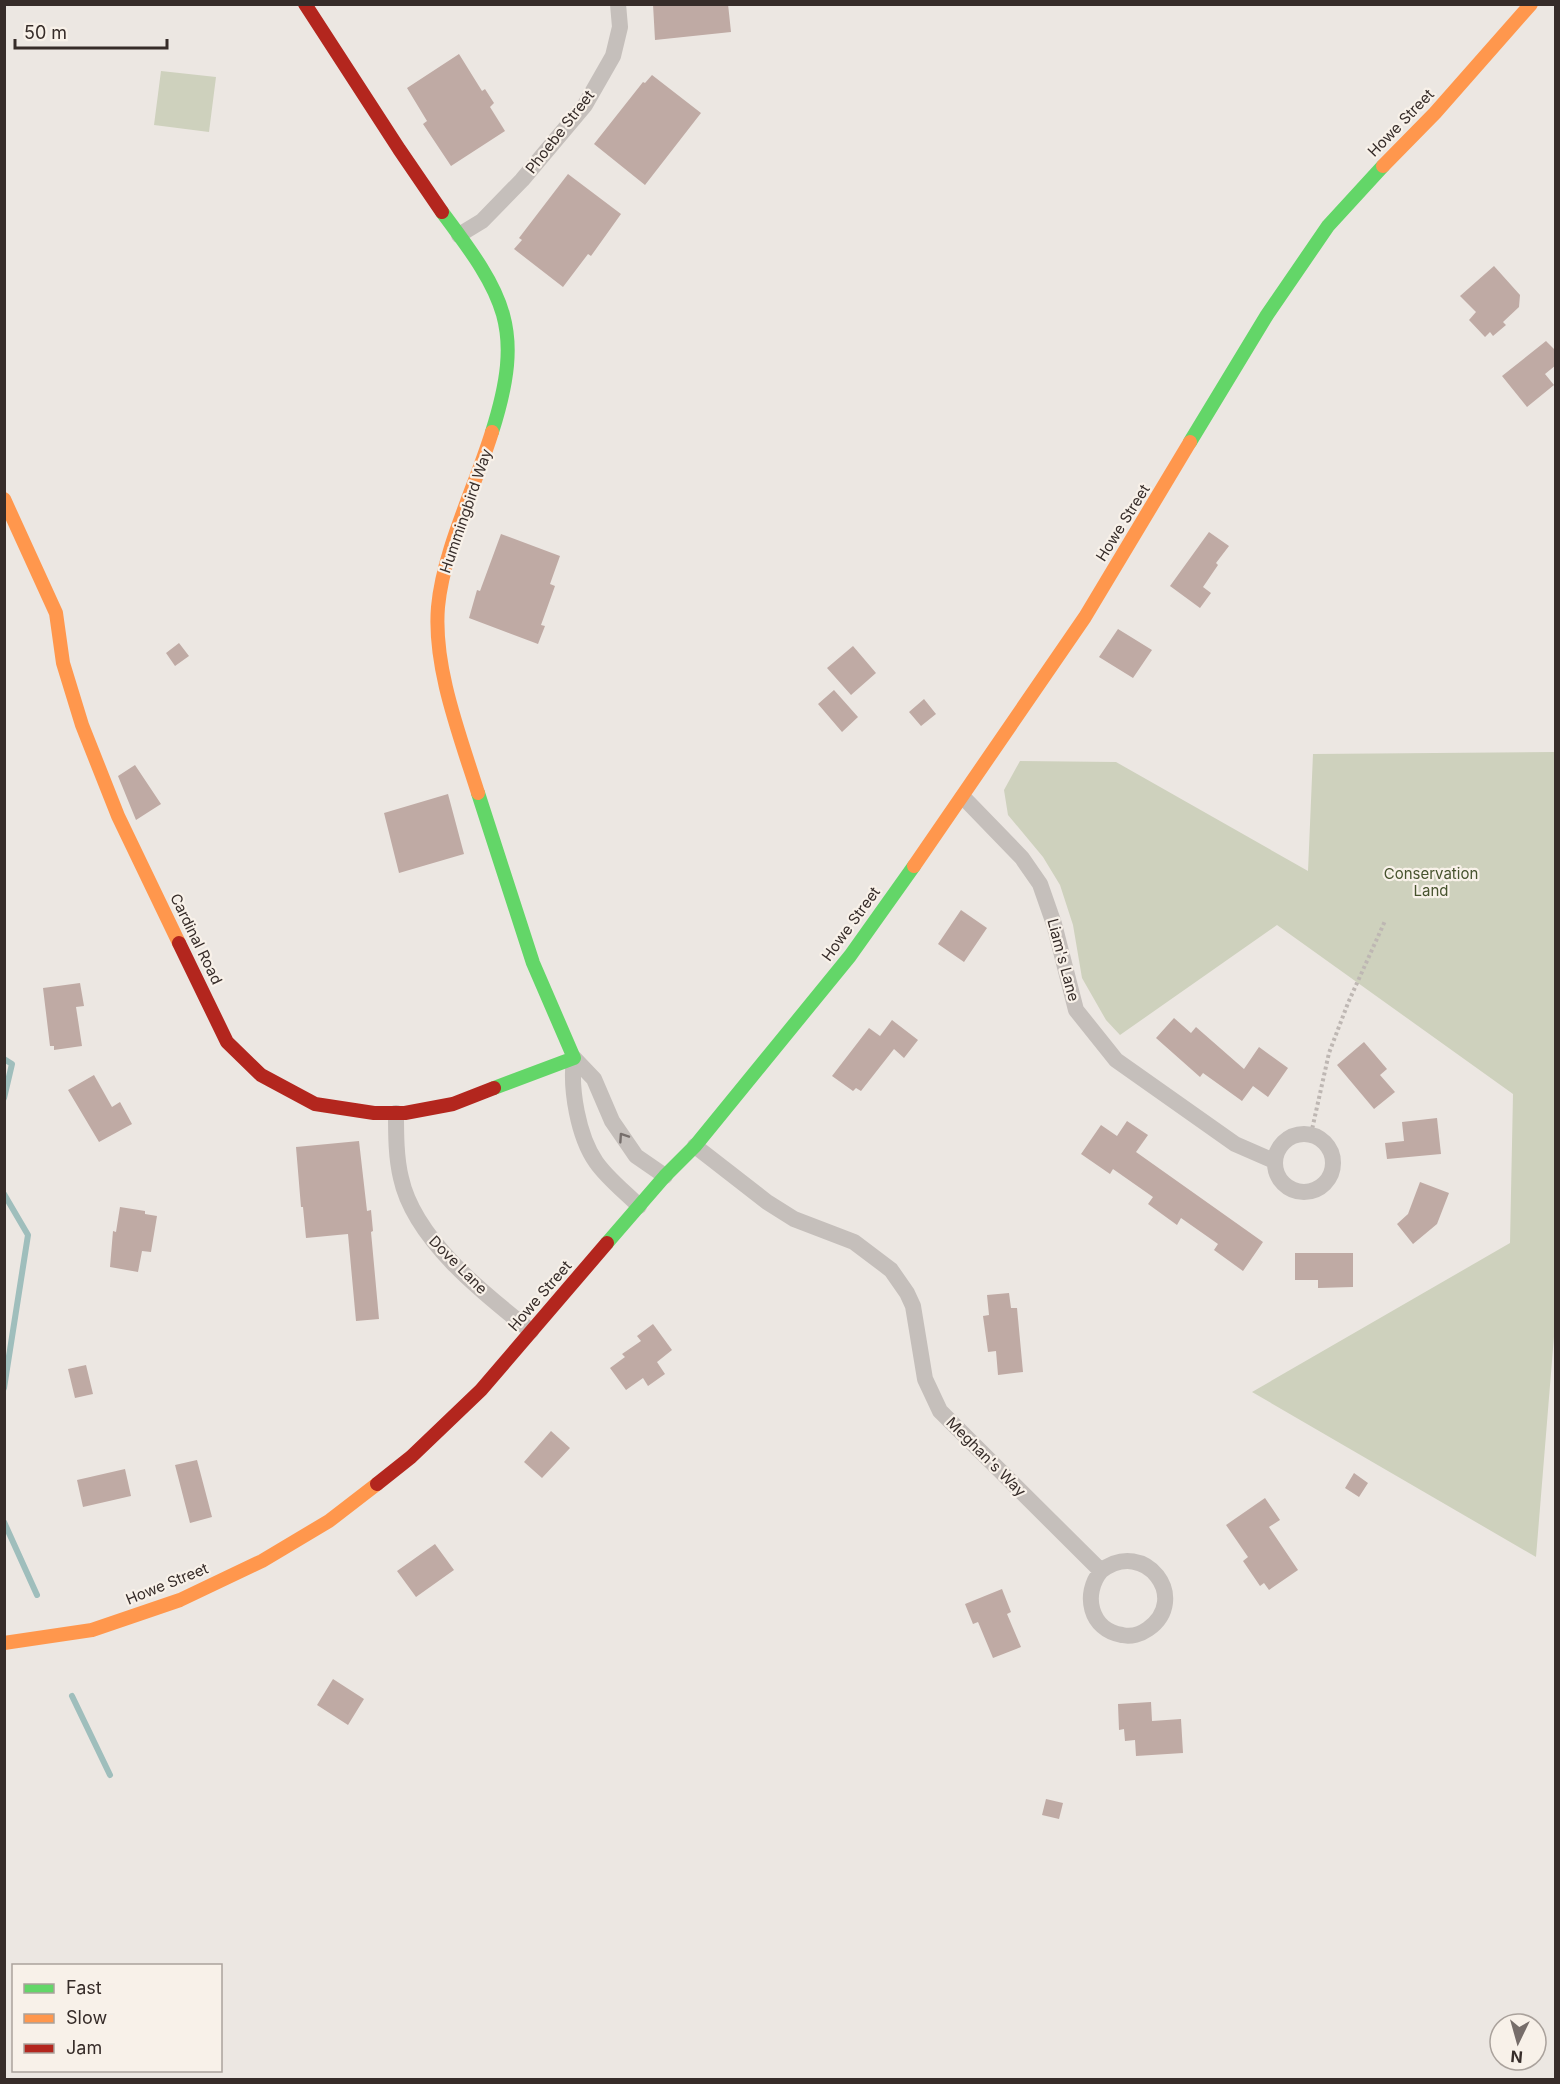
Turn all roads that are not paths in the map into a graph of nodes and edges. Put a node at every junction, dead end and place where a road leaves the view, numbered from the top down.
1 (305, 4) edge
2 (618, 4) edge
3 (1531, 4) edge
4 (459, 235) junction
5 (4, 499) edge
6 (963, 797) junction
7 (574, 1058) junction
8 (396, 1113) junction
9 (695, 1146) junction
10 (1275, 1161) junction
11 (665, 1176) junction
12 (639, 1206) junction
13 (531, 1331) junction
14 (1101, 1571) junction
15 (4, 1643) edge

1 - 4 street, Hummingbird Way
2 - 4 street, Phoebe Street
3 - 6 street, Howe Street
4 - 7 street, Hummingbird Way
5 - 8 street, Cardinal Road
6 - 9 street, Howe Street
6 - 10 street, Liam's Lane
7 - 8 street, Cardinal Road
11 -> 7 street, Hummingbird Way
7 - 12 street, Hummingbird Way
8 - 13 street, Dove Lane
9 - 11 street, Howe Street
9 - 14 street, Meghan's Way
10 - 10 street
11 - 12 street, Howe Street
12 - 13 street, Howe Street
13 - 15 street, Howe Street
14 - 14 street

